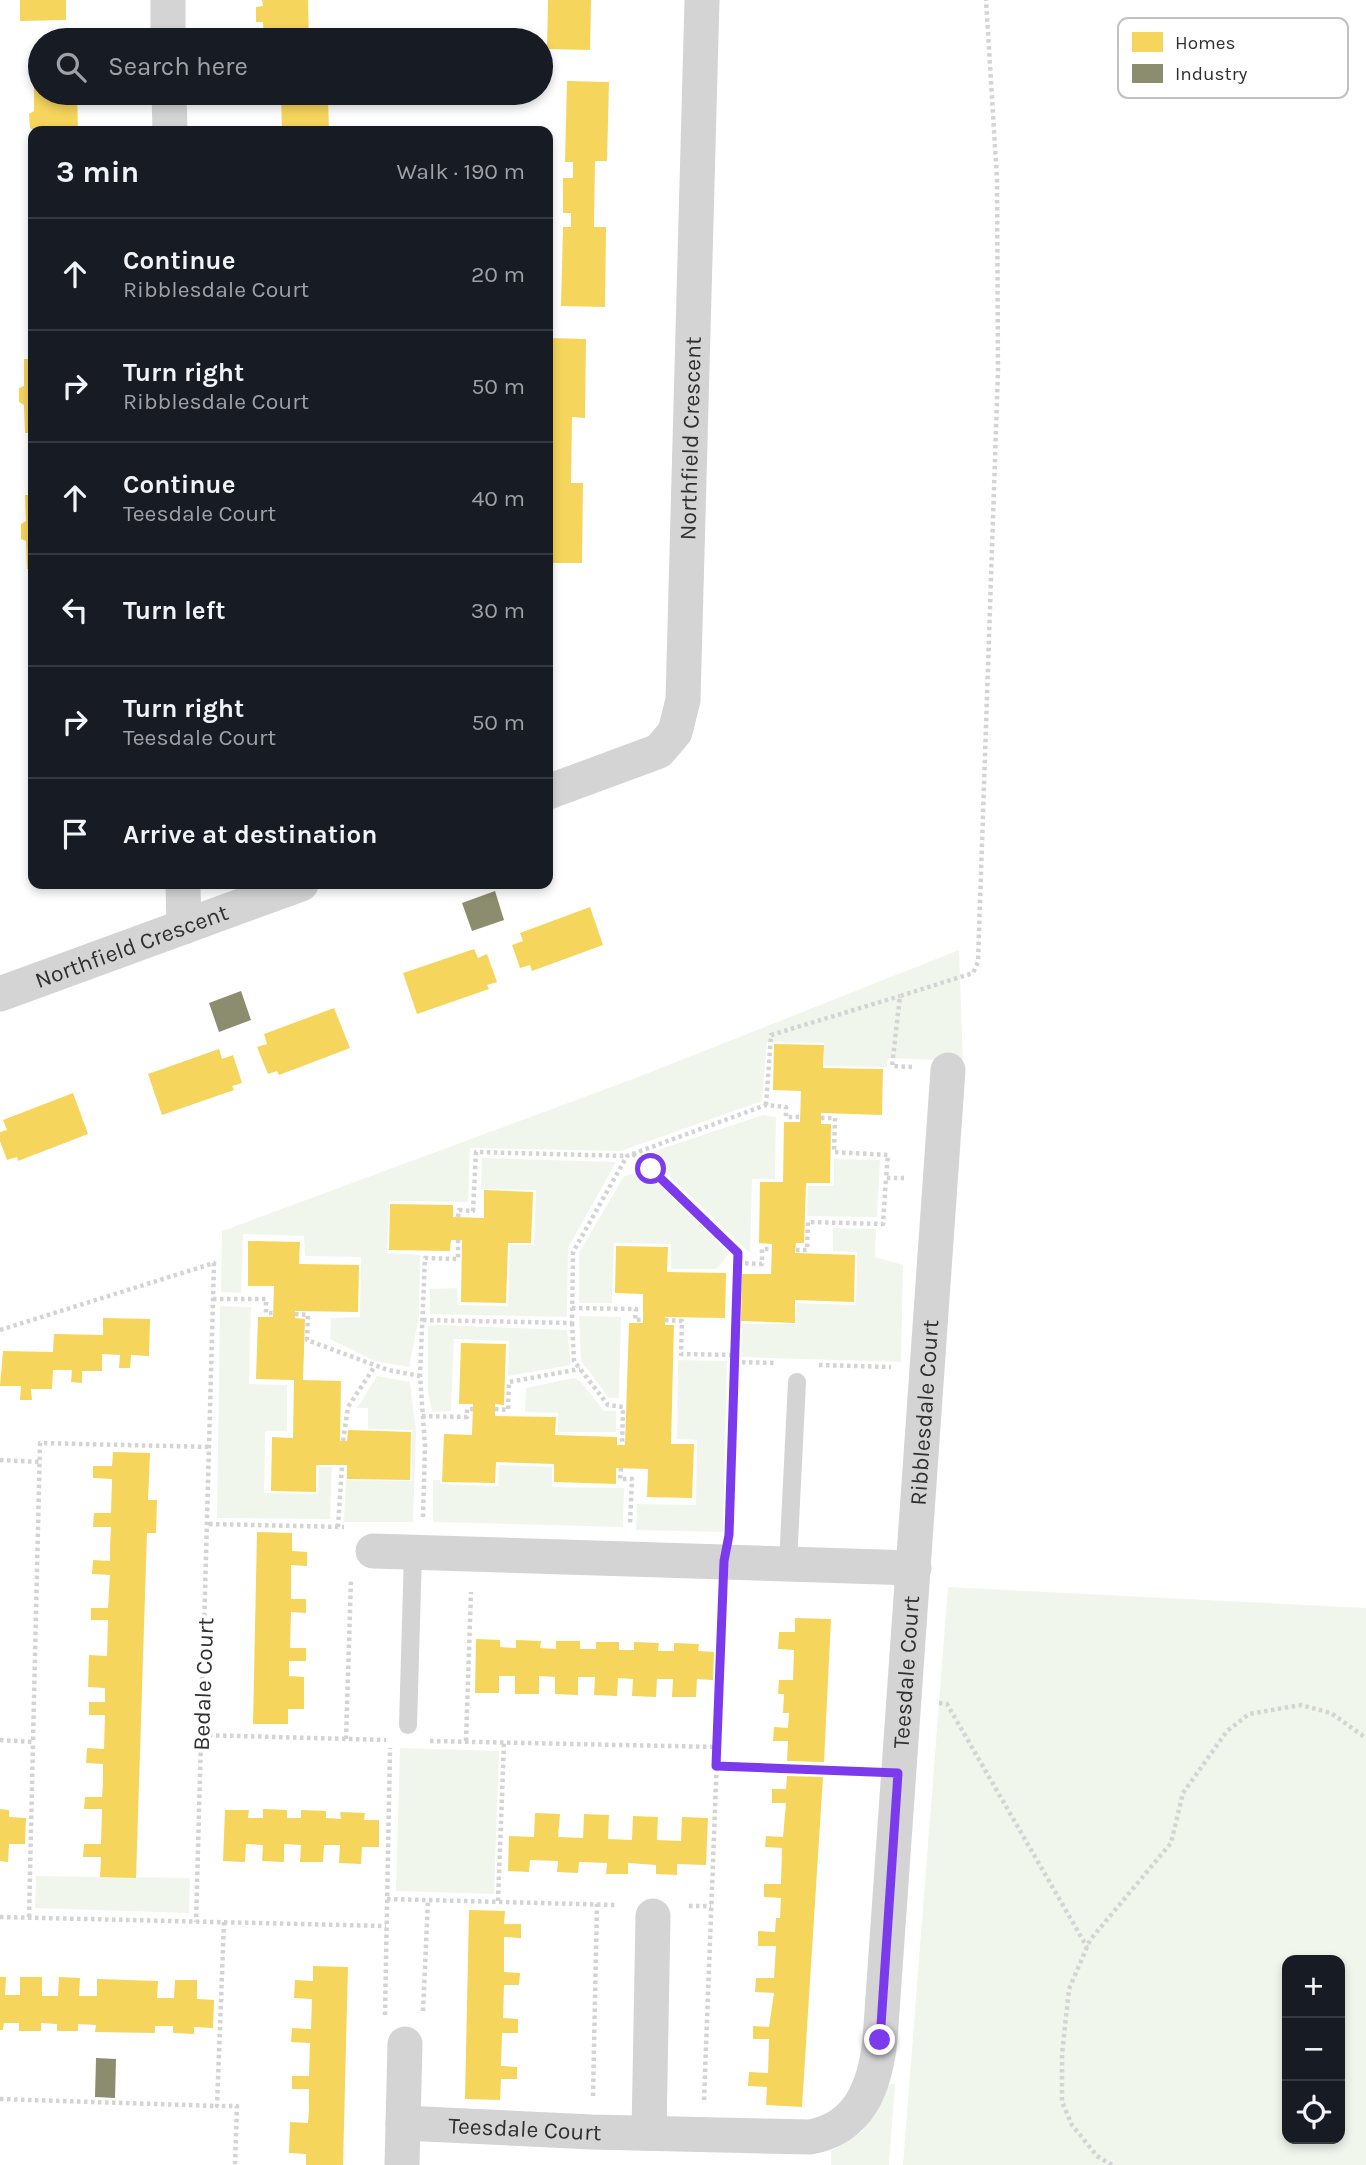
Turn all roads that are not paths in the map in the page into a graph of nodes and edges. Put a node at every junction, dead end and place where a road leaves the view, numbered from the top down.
1 (168, 0) edge
2 (702, 0) edge
3 (168, 28) edge
4 (169, 105) edge
5 (170, 126) edge
6 (553, 790) edge
7 (183, 889) edge
8 (287, 889) edge
9 (184, 927) junction
10 (0, 994) edge
11 (948, 1070) road end
12 (797, 1382) dead end
13 (359, 1549) road end
14 (418, 1553) junction
15 (788, 1563) junction
16 (914, 1568) junction
17 (408, 1725) dead end
18 (665, 1911) road end
19 (405, 2040) road end
20 (403, 2123) junction
21 (649, 2133) junction
22 (402, 2165) edge

1 - 3 street
2 - 6 street, Northfield Crescent
4 - 5 street
7 - 9 street
8 - 9 street, Northfield Crescent
9 - 10 street, Northfield Crescent
11 - 16 street, Ribblesdale Court
12 - 15 lane
13 - 14 street
14 - 15 street
14 - 17 lane
15 - 16 street
16 - 21 street, Teesdale Court
18 - 21 street
19 - 20 street
20 - 21 street, Teesdale Court
20 - 22 street

